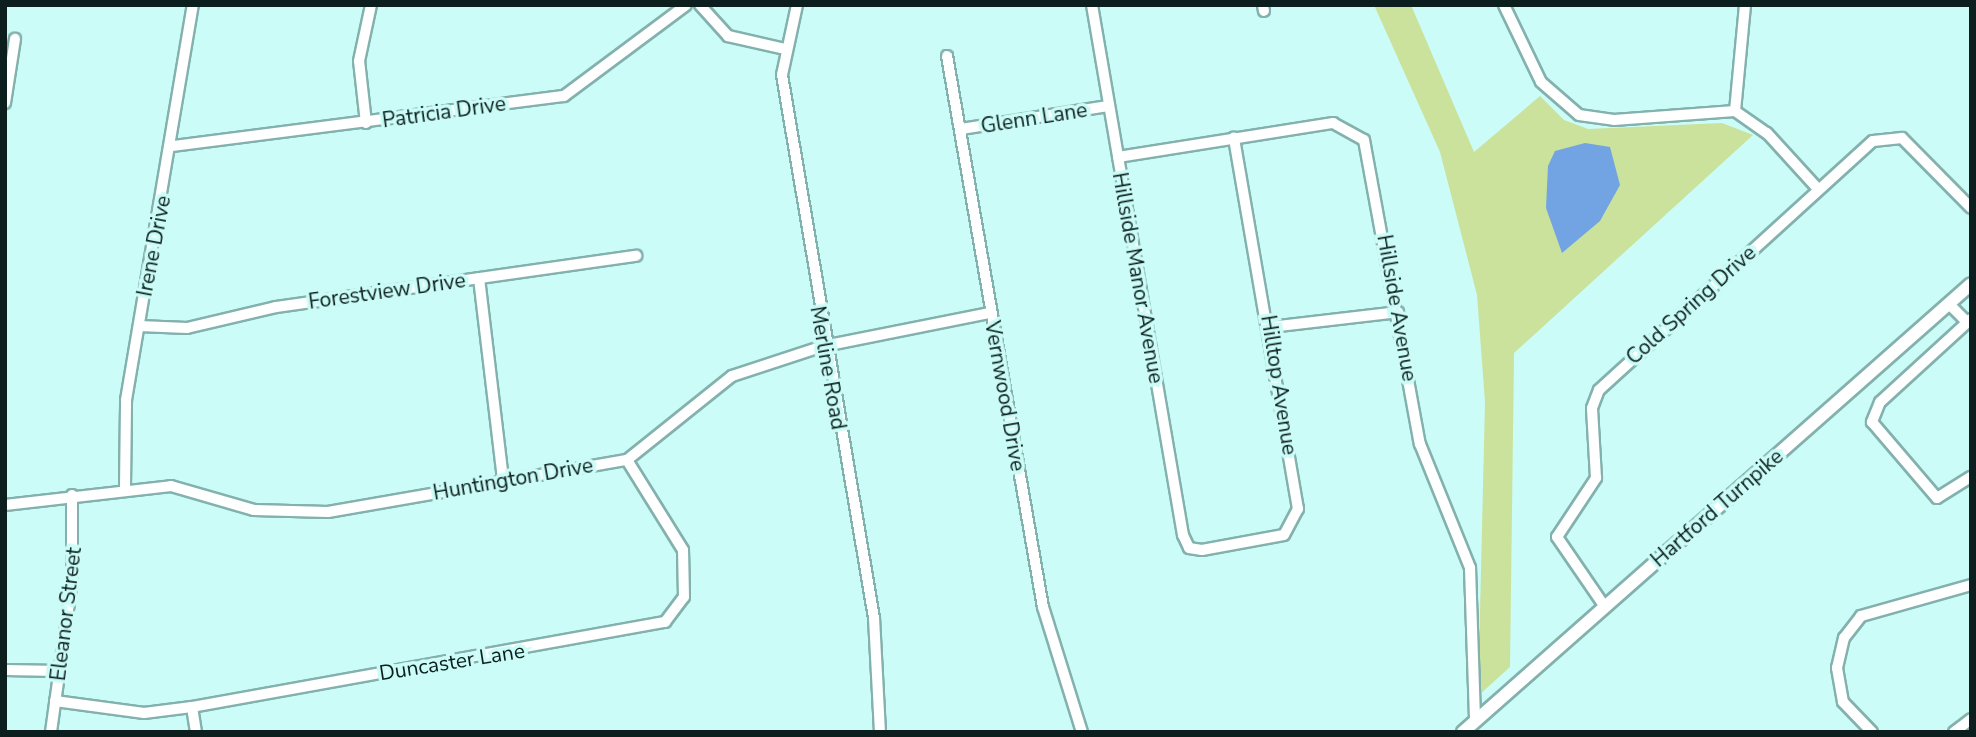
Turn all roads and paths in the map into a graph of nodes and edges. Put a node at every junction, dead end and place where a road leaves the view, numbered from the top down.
1 (193, 5) edge
2 (371, 5) edge
3 (686, 5) edge
4 (700, 5) edge
5 (797, 5) edge
6 (1092, 5) edge
7 (1504, 5) edge
8 (1745, 5) edge
9 (15, 39) dead end
10 (785, 49) junction
11 (947, 56) dead end
12 (5, 103) edge
13 (1108, 106) junction
14 (1735, 111) junction
15 (366, 123) junction
16 (961, 129) junction
17 (1234, 137) junction
18 (173, 146) junction
19 (1118, 157) junction
20 (1818, 190) junction
21 (1971, 208) edge
22 (636, 256) dead end
23 (479, 278) junction
24 (1971, 285) edge
25 (1949, 304) junction
26 (1398, 312) junction
27 (989, 313) junction
28 (1969, 321) edge
29 (139, 326) junction
30 (1271, 327) junction
31 (824, 346) junction
32 (626, 460) junction
33 (1971, 477) edge
34 (503, 480) junction
35 (125, 487) junction
36 (72, 495) junction
37 (5, 505) edge
38 (1189, 548) joint
39 (1971, 585) edge
40 (1605, 607) junction
41 (5, 670) edge
42 (59, 671) junction
43 (55, 701) junction
44 (192, 707) junction
45 (1971, 719) edge
46 (1475, 722) junction
47 (51, 732) edge
48 (195, 732) edge
49 (880, 732) edge
50 (1082, 732) edge
51 (1463, 732) edge
52 (1872, 732) edge
53 (1954, 732) edge

1 - 18 street, Irene Drive
2 - 15 street
3 - 15 street, Patricia Drive
4 - 10 street
5 - 10 street, Merline Road
6 - 13 street, Hillside Manor Avenue
7 - 14 street
8 - 14 street
9 - 12 street
10 - 31 street, Merline Road
11 - 16 street, Vernwood Drive
13 - 16 street, Glenn Lane
13 - 19 street, Hillside Manor Avenue
14 - 20 street
15 - 18 street, Patricia Drive
16 - 27 street, Vernwood Drive
17 - 19 street, Hillside Avenue
17 - 26 street, Hillside Avenue
17 - 30 street, Hilltop Avenue
18 - 29 street, Irene Drive
19 - 38 street, Hillside Manor Avenue
20 - 21 street, Cold Spring Drive
20 - 40 street, Cold Spring Drive
22 - 23 street, Forestview Drive
23 - 29 street, Forestview Drive
23 - 34 street
24 - 25 main road, Hartford Turnpike
25 - 28 street
25 - 40 main road, Hartford Turnpike
26 - 30 street
26 - 46 street, Hillside Avenue
27 - 31 street, Huntington Drive
27 - 50 street, Vernwood Drive
28 - 33 street
29 - 35 street, Irene Drive
30 - 38 street, Hilltop Avenue
31 - 32 street, Huntington Drive
31 - 49 street, Merline Road
32 - 34 street, Huntington Drive
32 - 44 street, Duncaster Lane
34 - 35 street, Huntington Drive
35 - 36 street, Huntington Drive
36 - 37 street, Huntington Drive
36 - 42 street, Eleanor Street
39 - 52 street
40 - 46 main road, Hartford Turnpike
41 - 42 street
42 - 43 street, Eleanor Street
43 - 44 street, Duncaster Lane
43 - 47 street, Eleanor Street
44 - 48 street
45 - 53 street
46 - 51 main road, Hartford Turnpike

